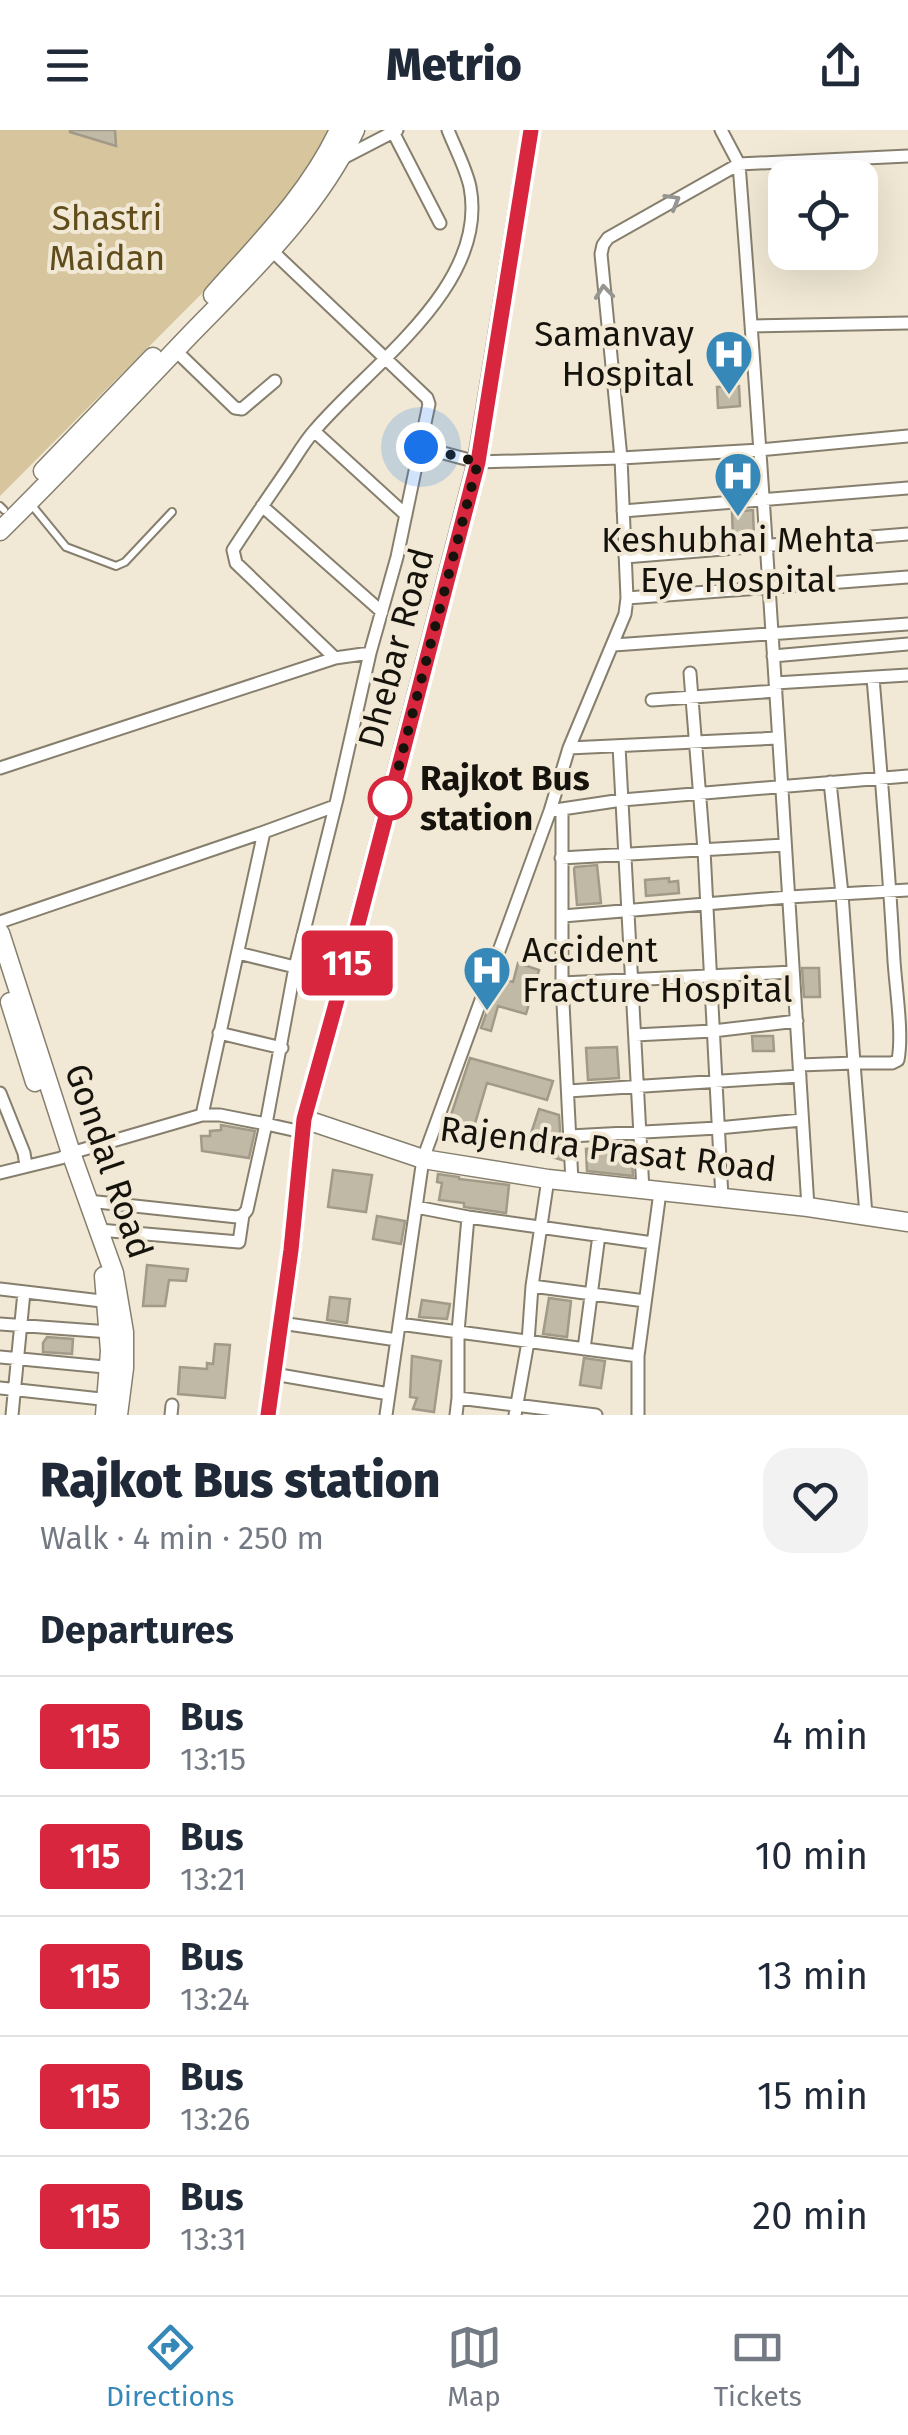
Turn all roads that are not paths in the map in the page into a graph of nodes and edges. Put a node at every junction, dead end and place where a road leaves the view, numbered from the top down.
1 (340, 130) edge
2 (355, 130) edge
3 (377, 130) edge
4 (448, 130) edge
5 (531, 130) edge
6 (721, 130) edge
7 (395, 131) edge
8 (366, 146) junction
9 (908, 156) edge
10 (341, 159) junction
11 (738, 164) junction
12 (440, 222) dead end
13 (266, 246) junction
14 (908, 323) edge
15 (752, 326) junction
16 (175, 350) junction
17 (385, 358) junction
18 (275, 381) dead end
19 (314, 431) junction
20 (908, 436) edge
21 (421, 447) junction
22 (760, 450) junction
23 (620, 458) junction
24 (478, 462) junction
25 (908, 488) edge
26 (764, 499) junction
27 (29, 502) junction
28 (262, 506) junction
29 (2, 510) edge
30 (623, 510) junction
31 (172, 512) dead end
32 (406, 515) junction
33 (0, 531) edge
34 (908, 534) edge
35 (766, 545) junction
36 (625, 556) junction
37 (908, 577) edge
38 (769, 586) junction
39 (627, 598) junction
40 (382, 612) junction
41 (908, 624) edge
42 (772, 635) junction
43 (908, 644) edge
44 (614, 645) junction
45 (370, 653) junction
46 (774, 656) junction
47 (335, 658) junction
48 (690, 673) dead end
49 (908, 675) edge
50 (873, 678) junction
51 (776, 687) junction
52 (692, 697) junction
53 (652, 700) dead end
54 (778, 738) junction
55 (695, 742) junction
56 (619, 746) junction
57 (569, 748) junction
58 (0, 768) edge
59 (908, 776) edge
60 (882, 778) junction
61 (830, 782) junction
62 (780, 786) junction
63 (700, 795) junction
64 (622, 800) junction
65 (335, 806) junction
66 (556, 810) junction
67 (264, 832) junction
68 (785, 845) junction
69 (704, 850) junction
70 (626, 853) junction
71 (561, 858) junction
72 (908, 890) edge
73 (890, 892) junction
74 (842, 894) junction
75 (789, 897) junction
76 (707, 904) junction
77 (627, 909) junction
78 (563, 916) junction
79 (0, 922) edge
80 (0, 933) edge
81 (238, 953) junction
82 (295, 968) junction
83 (0, 972) edge
84 (793, 972) junction
85 (710, 976) junction
86 (632, 980) junction
87 (562, 983) junction
88 (797, 1021) junction
89 (713, 1030) junction
90 (219, 1033) junction
91 (635, 1035) junction
92 (282, 1048) junction
93 (854, 1063) junction
94 (800, 1070) junction
95 (716, 1082) junction
96 (638, 1086) junction
97 (568, 1091) junction
98 (0, 1092) edge
99 (202, 1115) junction
100 (802, 1120) junction
101 (266, 1124) junction
102 (303, 1126) junction
103 (718, 1128) junction
104 (640, 1132) junction
105 (570, 1136) junction
106 (66, 1156) junction
107 (423, 1159) junction
108 (26, 1166) junction
109 (0, 1173) edge
110 (548, 1179) junction
111 (572, 1182) junction
112 (652, 1192) junction
113 (722, 1198) junction
114 (88, 1201) junction
115 (808, 1206) junction
116 (416, 1207) junction
117 (243, 1215) junction
118 (866, 1216) junction
119 (468, 1217) junction
120 (908, 1222) edge
121 (540, 1227) junction
122 (99, 1230) junction
123 (599, 1234) junction
124 (653, 1242) junction
125 (532, 1286) junction
126 (0, 1289) edge
127 (24, 1292) junction
128 (592, 1294) junction
129 (645, 1301) junction
130 (114, 1302) junction
131 (281, 1322) junction
132 (0, 1324) edge
133 (399, 1324) junction
134 (21, 1326) junction
135 (116, 1332) junction
136 (458, 1332) junction
137 (397, 1340) junction
138 (528, 1342) junction
139 (584, 1350) junction
140 (638, 1356) junction
141 (0, 1357) edge
142 (17, 1359) junction
143 (117, 1368) junction
144 (274, 1374) junction
145 (7, 1389) edge
146 (389, 1394) junction
147 (458, 1398) junction
148 (112, 1408) edge
149 (516, 1410) edge
150 (12, 1415) edge
151 (268, 1415) edge
152 (386, 1415) edge
153 (456, 1415) edge
154 (596, 1415) edge
155 (638, 1415) edge

1 - 13 street
2 - 10 street
3 - 8 street
4 - 17 street
5 - 24 street, Dhebar Road
6 - 11 street
7 - 8 street
7 - 12 street
8 - 10 street
9 - 11 street
10 - 13 street
11 - 15 street
23 -> 11 street
13 - 16 street
13 - 17 street
13 - 29 street
14 - 15 street
15 - 22 street
16 - 18 street
16 - 27 street
17 - 19 street
17 - 21 street
19 - 28 street
19 - 32 street
20 - 22 street
21 - 24 street
21 - 32 street
22 - 23 street
22 - 26 street
23 - 24 street
23 - 30 street
24 - 102 street, Dhebar Road
25 - 26 street
26 - 30 street
26 - 35 street
27 - 31 lane
27 - 33 street
28 - 40 street
28 - 47 street
30 - 36 street
32 - 40 street
34 - 35 street
35 - 36 street
35 - 38 street
36 - 39 street
37 - 38 street
38 - 39 street
38 - 42 street
39 - 44 street
40 - 45 street
41 - 42 street
42 - 44 street
42 - 46 street
43 - 46 street
44 - 57 street
45 - 47 street
45 - 65 street
46 - 51 street
47 - 58 street
48 - 52 street
49 - 50 street
50 - 51 street
50 - 60 street
51 - 52 street
51 - 54 street
52 - 53 street
52 - 55 street
54 - 55 street
54 - 62 street
55 - 56 street
55 - 63 street
56 - 57 street
56 - 64 street
57 - 66 street
59 - 60 street
60 - 61 street
60 - 73 street
61 - 62 street
61 - 74 street
62 - 63 street
62 - 68 street
63 - 64 street
63 - 69 street
64 - 66 street
64 - 70 street
65 - 67 street
65 - 82 street
66 - 71 street
66 - 107 street
67 - 79 street
67 - 81 street
68 - 69 street
68 - 75 street
69 - 70 street
69 - 76 street
70 - 71 street
70 - 77 street
71 - 78 street
72 - 73 street
73 - 74 street
73 - 93 street
74 - 75 street
74 - 93 street
75 - 76 street
75 - 84 street
76 - 77 street
76 - 85 street
77 - 78 street
77 - 86 street
78 - 87 street
80 - 106 street, Gondal Road
81 - 82 street
81 - 90 street
82 - 92 street
83 - 106 street, Gondal Road
84 - 85 street
84 - 88 street
85 - 86 street
85 - 89 street
86 - 87 street
86 - 91 street
87 - 97 street
88 - 89 street
88 - 94 street
89 - 91 street
89 - 95 street
90 - 92 street
90 - 99 street
91 - 96 street
92 - 101 street
93 - 94 street
93 - 118 street
94 - 95 street
94 - 100 street
95 - 96 street
95 - 103 street
96 - 97 street
96 - 104 street
97 - 105 street
98 - 108 street
99 - 101 street
99 - 106 street
100 - 103 street
100 - 115 street
101 - 102 street
101 - 117 street
102 - 107 street, Rajendra Prasat Road
102 - 131 street, Dhebar Road
103 - 104 street
103 - 113 street
104 - 105 street
104 - 112 street
105 - 111 street
106 - 108 street
106 - 114 street, Gondal Road
106 - 130 street, Gondal Road
107 - 110 street, Rajendra Prasat Road
107 - 116 street
108 - 109 street
110 - 111 street, Rajendra Prasat Road
110 - 121 street
111 - 112 street, Rajendra Prasat Road
112 - 113 street, Rajendra Prasat Road
112 - 124 street
113 - 115 street, Rajendra Prasat Road
114 - 117 street
114 - 122 street, Gondal Road
115 - 118 street, Rajendra Prasat Road
116 - 119 street
116 - 133 street
117 - 122 street
118 - 120 street, Rajendra Prasat Road
119 - 121 street
119 - 136 street
121 - 123 street
121 - 125 street
122 - 130 street, Gondal Road
123 - 124 street
123 - 128 street
124 - 129 street
125 - 128 street
125 - 138 street
126 - 127 street
127 - 130 street
127 - 134 street
128 - 129 street
128 - 139 street
129 - 140 street
130 - 135 street, Gondal Road
131 - 137 street
131 - 144 street, Dhebar Road
132 - 134 street
133 - 136 street
133 - 137 street
134 - 135 street
134 - 142 street
135 - 143 street, Gondal Road
136 - 138 street
136 - 147 street
137 - 146 street
138 - 139 street
138 - 149 street
139 - 140 street
140 - 155 street
141 - 142 street
142 - 143 street
142 - 145 street
143 - 148 street, Gondal Road
144 - 146 street
144 - 151 street, Dhebar Road
145 - 148 street
145 - 150 street
146 - 152 street
147 - 149 street
147 - 153 street
149 - 154 street

